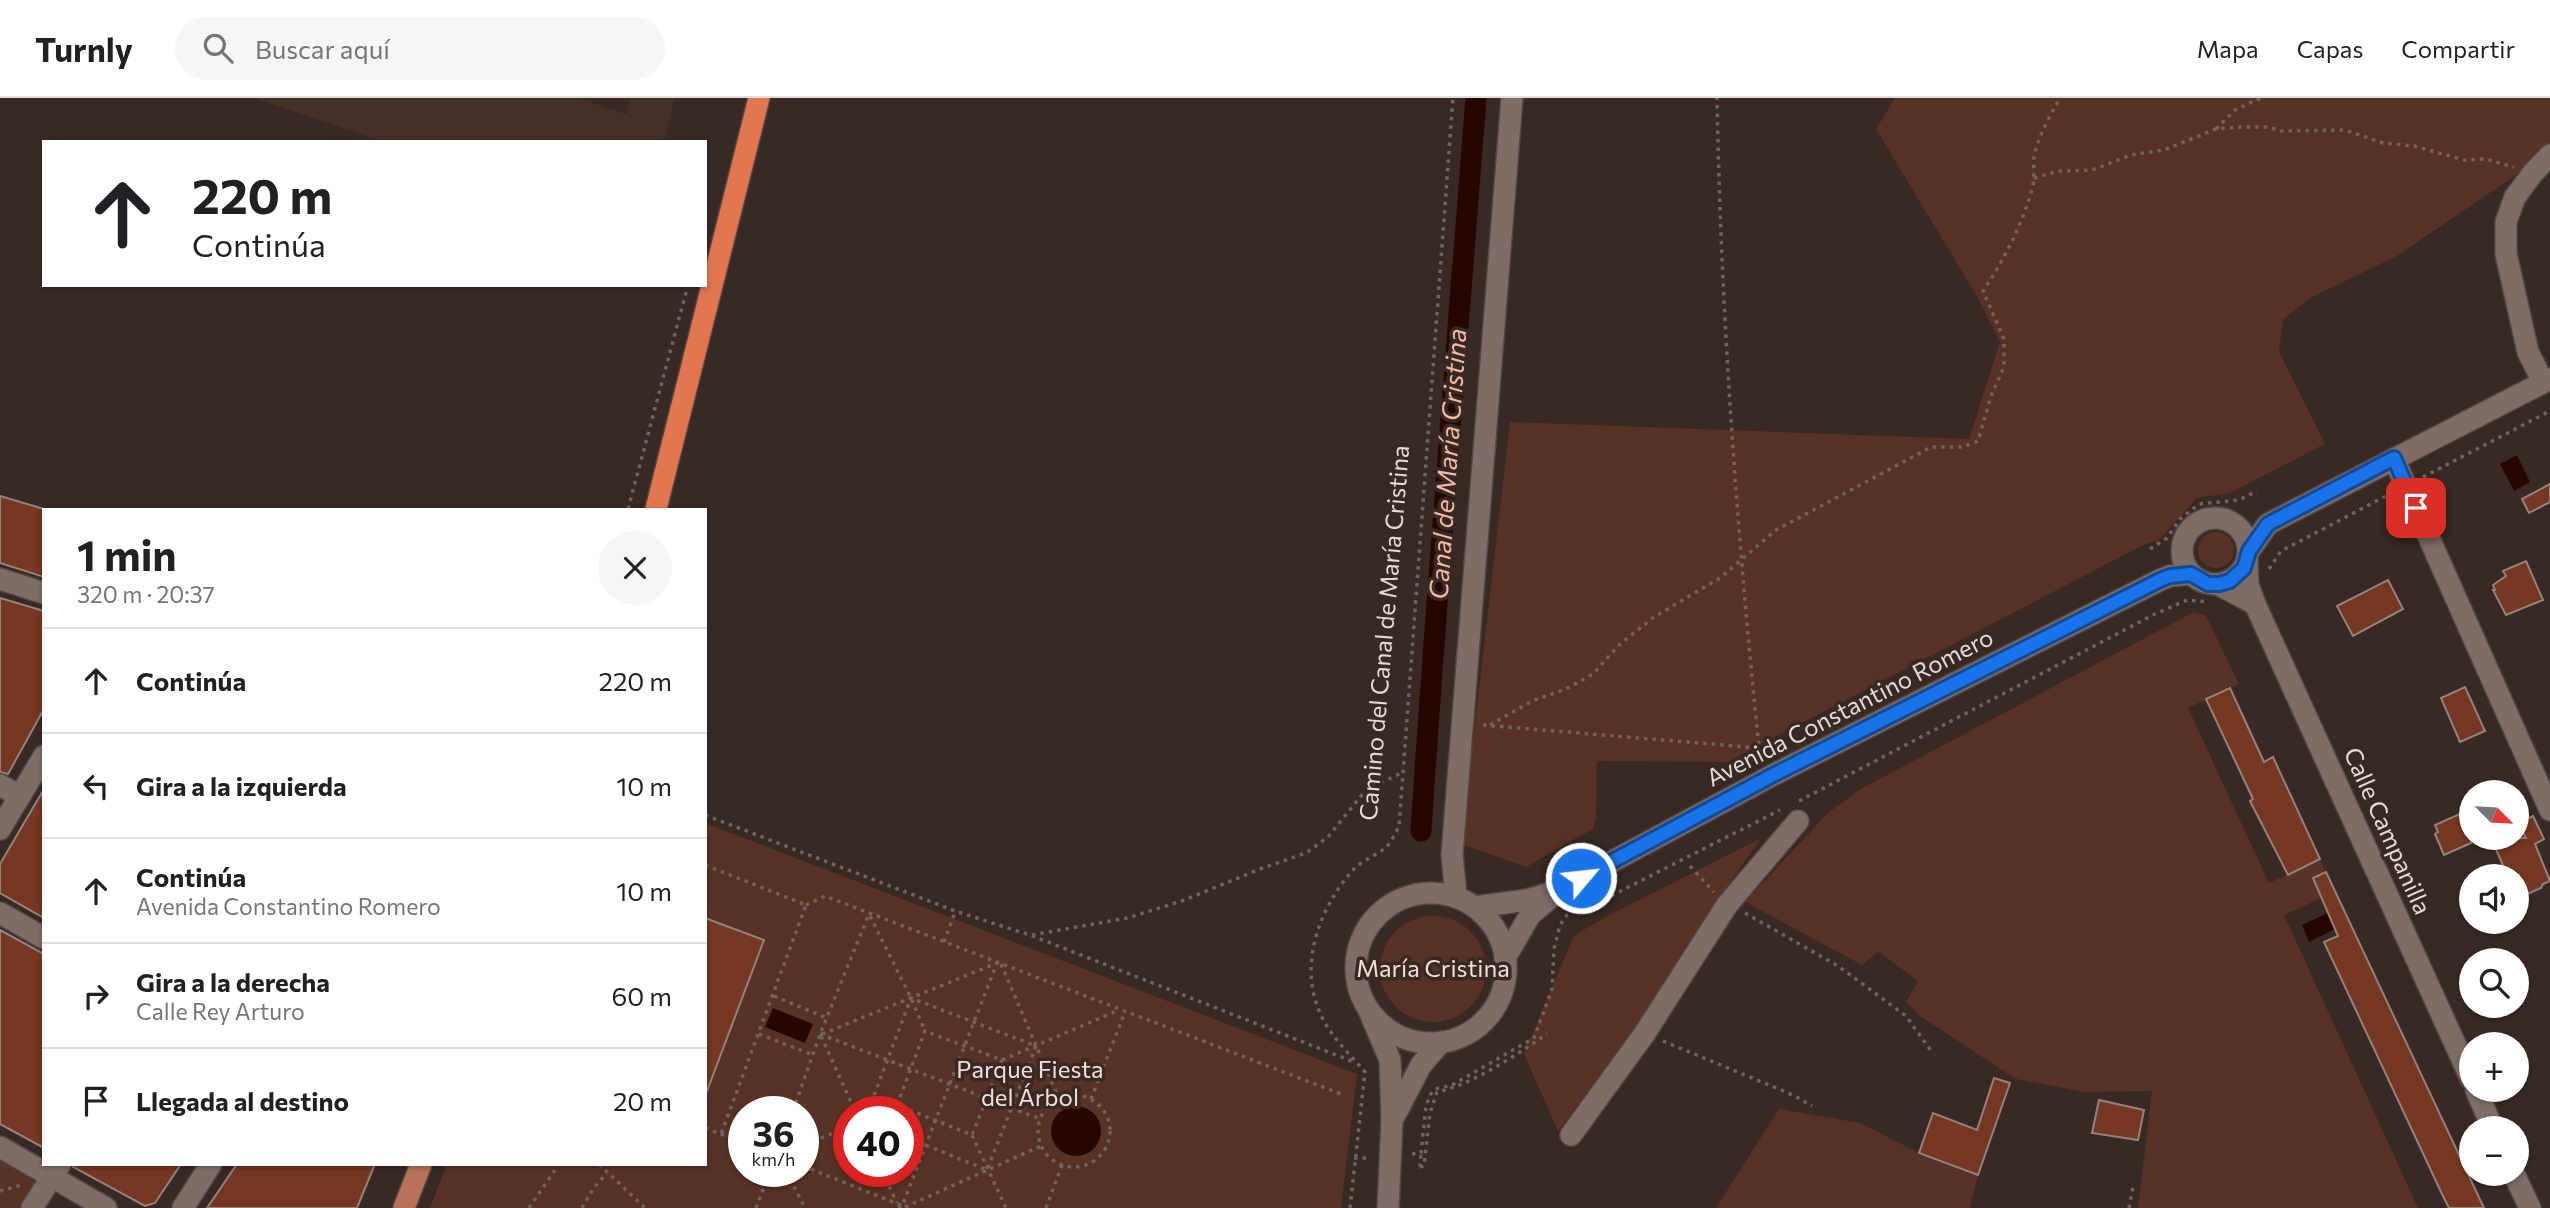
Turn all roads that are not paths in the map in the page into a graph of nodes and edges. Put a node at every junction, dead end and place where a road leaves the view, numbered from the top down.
1 (759, 98) edge
2 (1512, 98) edge
3 (2550, 155) edge
4 (2547, 380) edge
5 (2394, 458) junction
6 (656, 508) edge
7 (2235, 524) junction
8 (2268, 524) junction
9 (2248, 556) junction
10 (2180, 575) junction
11 (0, 579) edge
12 (2219, 584) junction
13 (42, 592) edge
14 (2249, 598) junction
15 (42, 759) edge
16 (0, 785) edge
17 (20, 796) junction
18 (2550, 810) edge
19 (1798, 821) dead end
20 (0, 829) edge
21 (1557, 891) junction
22 (1455, 896) junction
23 (1475, 907) junction
24 (0, 913) edge
25 (42, 937) edge
26 (1505, 958) junction
27 (1370, 1013) junction
28 (1441, 1042) junction
29 (2459, 1053) edge
30 (1392, 1120) junction
31 (1571, 1135) dead end
32 (0, 1147) edge
33 (42, 1164) edge
34 (210, 1166) edge
35 (420, 1166) edge
36 (56, 1170) edge
37 (2520, 1186) edge
38 (32, 1208) edge
39 (106, 1208) edge
40 (183, 1208) edge
41 (404, 1208) edge
42 (1388, 1208) edge
43 (2530, 1208) edge

1 - 6 highway
2 - 22 street
3 - 4 street
4 - 5 street
5 - 8 street
5 - 18 street
7 - 8 street
7 - 9 street
7 - 10 street
8 - 9 street
9 - 12 street
9 - 14 street, Calle Campanilla
10 - 12 street
10 - 21 street, Avenida Constantino Romero
11 - 13 street
12 - 14 street
14 - 29 street, Calle Campanilla
15 - 17 street
16 - 17 street
17 - 20 street
19 - 31 street
21 - 23 street, Avenida Constantino Romero
21 - 26 street, Avenida Constantino Romero
22 - 23 street
22 - 27 street
23 - 26 street
24 - 25 street
26 - 28 street
27 - 28 street
27 - 30 street
28 - 30 street
30 - 42 street
32 - 33 street
34 - 40 street
35 - 41 main road
36 - 38 street
36 - 39 street
37 - 43 street

